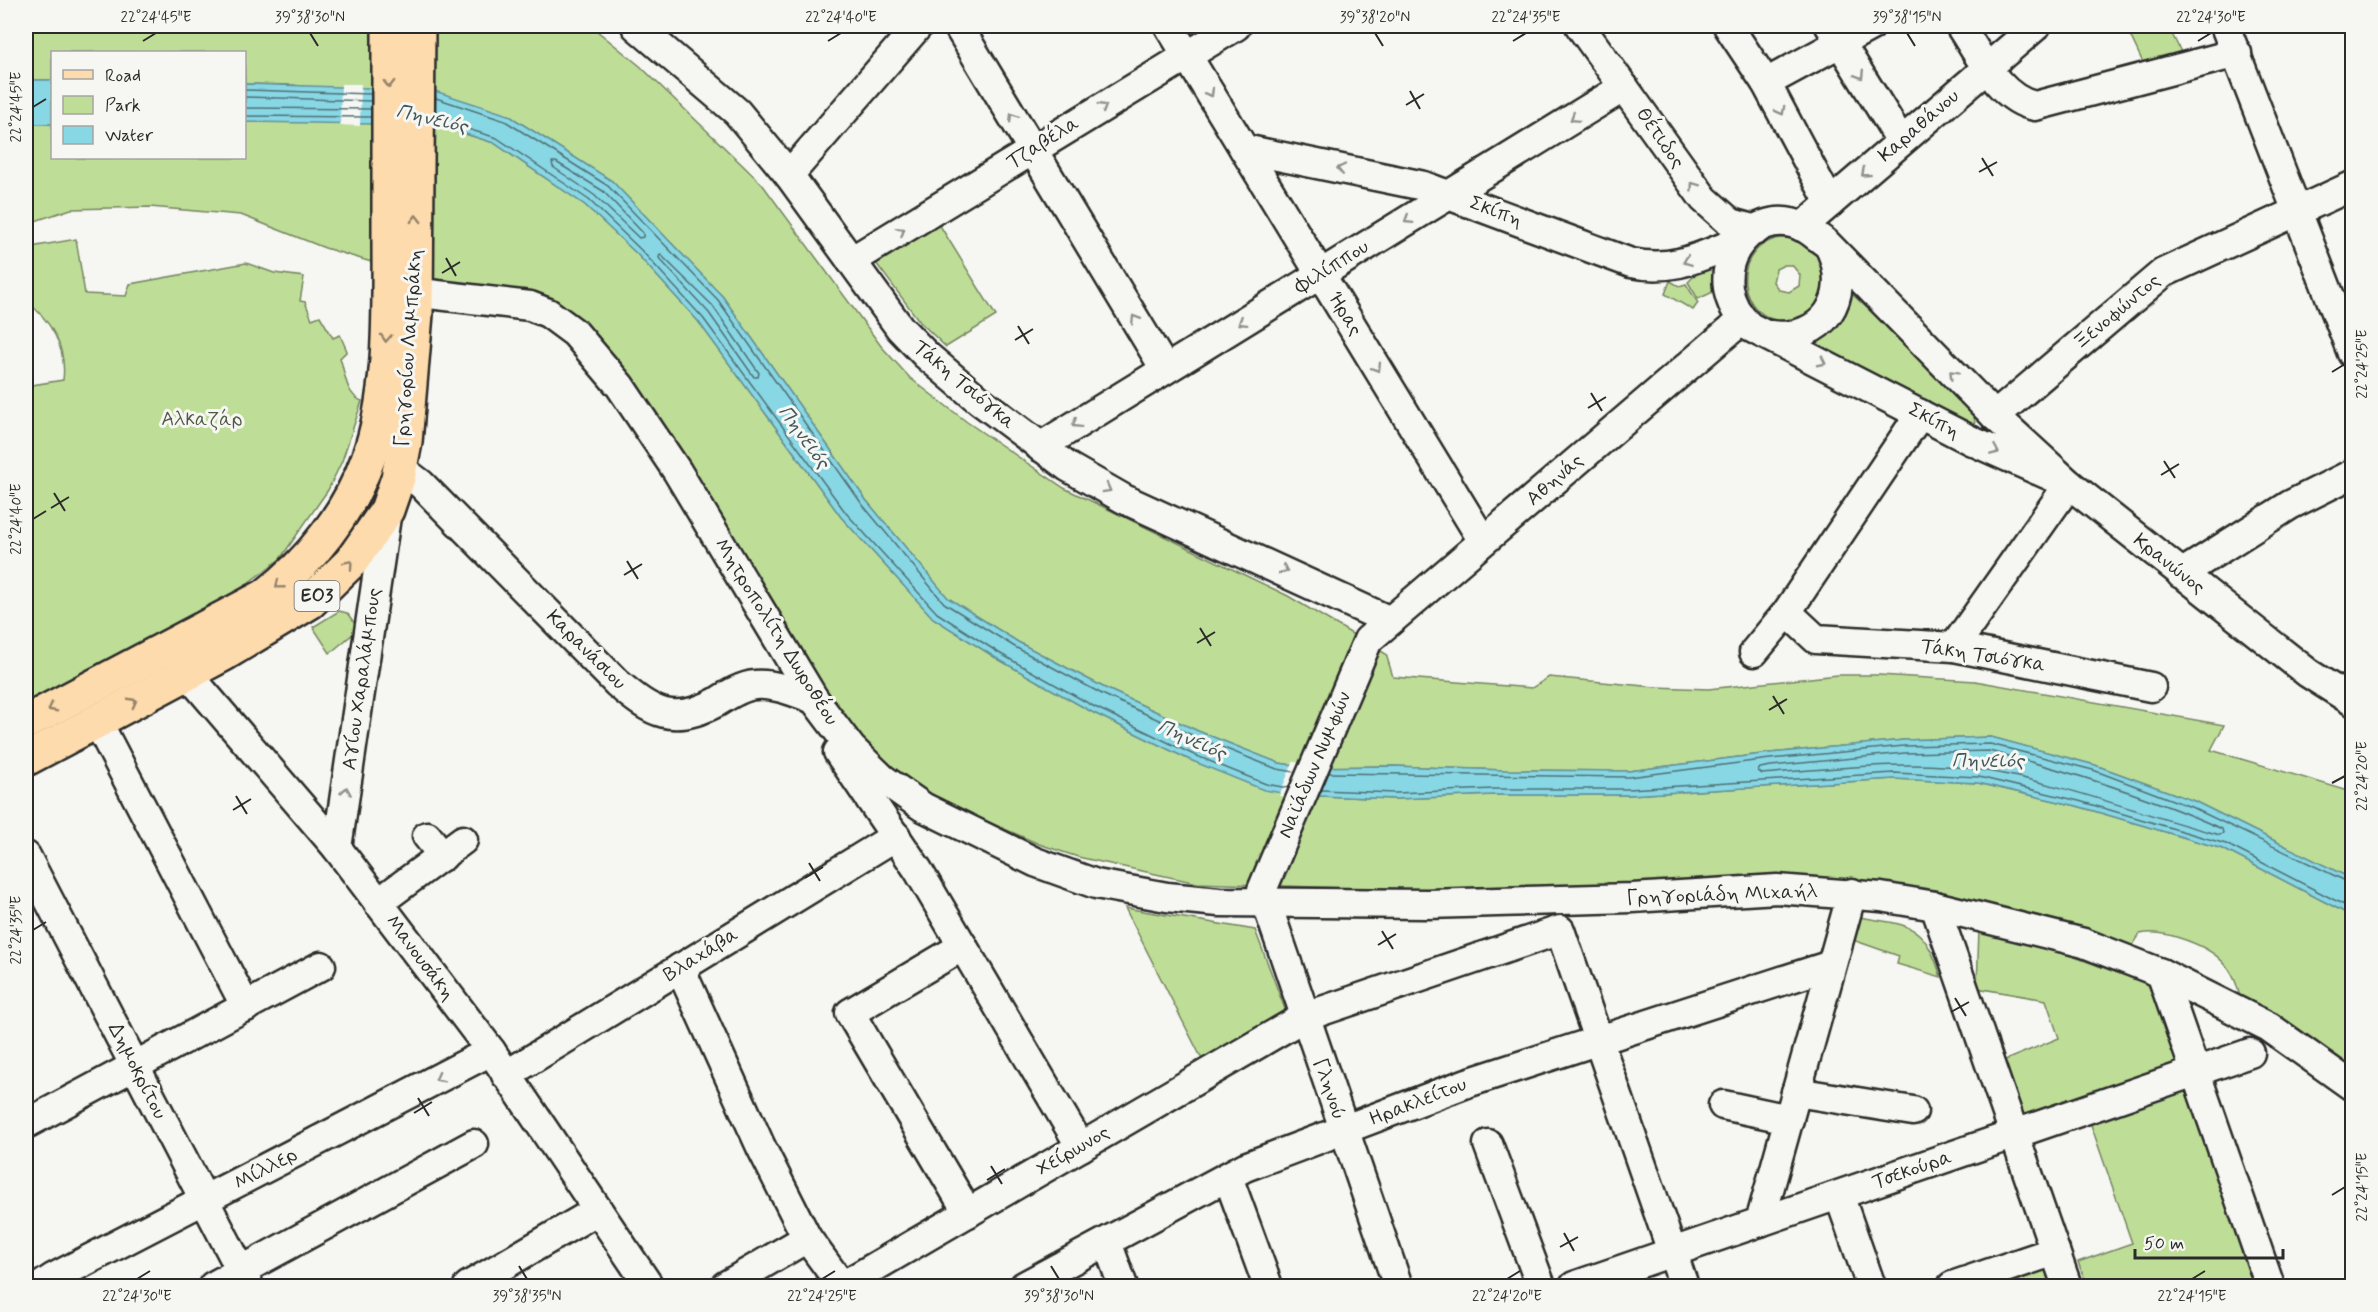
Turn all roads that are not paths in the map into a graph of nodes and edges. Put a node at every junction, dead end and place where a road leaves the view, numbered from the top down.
1 (389, 26) edge
2 (418, 26) edge
3 (636, 26) edge
4 (918, 26) edge
5 (958, 26) edge
6 (1169, 26) edge
7 (1236, 26) edge
8 (1580, 26) edge
9 (1728, 26) edge
10 (1871, 26) edge
11 (1960, 26) edge
12 (2036, 26) edge
13 (2226, 26) edge
14 (1835, 35) edge
15 (2236, 53) junction
16 (1187, 55) junction
17 (1988, 68) junction
18 (1766, 83) junction
19 (1624, 87) junction
20 (1901, 141) junction
21 (1244, 149) junction
22 (1033, 150) junction
23 (789, 175) junction
24 (2352, 186) edge
25 (1450, 195) junction
26 (1830, 203) junction
27 (2297, 211) junction
28 (1802, 227) junction
29 (1749, 235) junction
30 (1830, 249) junction
31 (851, 261) junction
32 (1320, 274) junction
33 (403, 284) junction
34 (1742, 320) junction
35 (1770, 335) junction
36 (2352, 353) edge
37 (1165, 369) junction
38 (1920, 414) junction
39 (1995, 416) junction
40 (1040, 447) junction
41 (400, 468) junction
42 (2352, 474) edge
43 (2068, 484) junction
44 (387, 510) junction
45 (1483, 541) junction
46 (2181, 574) junction
47 (1787, 612) junction
48 (1390, 621) junction
49 (1368, 640) joint
50 (175, 642) junction
51 (1954, 647) junction
52 (1754, 652) dead end
53 (188, 674) junction
54 (2151, 687) dead end
55 (807, 697) junction
56 (2352, 701) edge
57 (97, 721) junction
58 (26, 722) edge
59 (26, 759) edge
60 (896, 836) junction
61 (444, 844) dead end
62 (337, 848) junction
63 (26, 856) edge
64 (1852, 893) junction
65 (1263, 897) junction
66 (378, 903) junction
67 (1935, 906) junction
68 (963, 946) junction
69 (1831, 965) junction
70 (321, 966) dead end
71 (680, 968) junction
72 (2161, 974) junction
73 (246, 1006) junction
74 (1304, 1017) junction
75 (1598, 1041) junction
76 (491, 1051) junction
77 (2250, 1053) dead end
78 (135, 1066) junction
79 (2195, 1072) junction
80 (506, 1075) junction
81 (2352, 1086) edge
82 (1723, 1105) dead end
83 (1792, 1106) junction
84 (1913, 1111) dead end
85 (26, 1124) edge
86 (1344, 1130) junction
87 (2014, 1134) junction
88 (474, 1144) dead end
89 (1488, 1144) dead end
90 (1081, 1147) junction
91 (1228, 1177) junction
92 (1839, 1195) junction
93 (204, 1202) junction
94 (598, 1210) junction
95 (968, 1213) junction
96 (1760, 1222) junction
97 (807, 1238) junction
98 (1107, 1242) junction
99 (2055, 1251) junction
100 (1672, 1253) junction
101 (245, 1279) edge
102 (1606, 1281) edge
103 (1037, 1283) edge
104 (842, 1286) edge
105 (41, 1287) edge
106 (213, 1287) edge
107 (468, 1287) edge
108 (649, 1287) edge
109 (725, 1287) edge
110 (1123, 1287) edge
111 (1268, 1287) edge
112 (1398, 1287) edge
113 (1541, 1287) edge
114 (1574, 1287) edge
115 (1684, 1287) edge
116 (1871, 1287) edge
117 (1952, 1287) edge
118 (2067, 1287) edge
119 (2270, 1287) edge

1 -> 33 main road, Γρηγορίου Λαμπράκη / ΕΟ3
33 -> 2 main road, Γρηγορίου Λαμπράκη / ΕΟ3
3 - 23 street, Τάκη Τσιόγκα
4 - 23 street
22 -> 5 street
6 - 16 street, Ήρας
7 - 16 street, Τζαβέλα
8 - 19 street, Θέτιδος
9 - 18 street
10 - 14 street
11 - 17 street
12 - 17 street, Καραθάνου
13 - 15 street
14 - 18 street
14 -> 20 street
15 - 17 street
15 - 27 street
16 -> 21 street, Ήρας
22 -> 16 street, Τζαβέλα
17 - 20 street, Καραθάνου
18 -> 26 street
19 -> 25 street, Φιλίππου
29 -> 19 street, Θέτιδος
20 -> 26 street, Καραθάνου
25 -> 21 street, Σκίπη
21 - 32 street, Ήρας
31 -> 22 street, Τζαβέλα
37 -> 22 street
23 - 31 street, Τάκη Τσιόγκα
24 - 27 street, Ξενοφώντος
29 -> 25 street, Σκίπη
25 -> 32 street, Φιλίππου
26 - 28 street, Καραθάνου
27 - 36 street
27 - 39 street, Ξενοφώντος
28 - 29 street
28 - 30 street
29 - 34 street
30 - 35 street, Σκίπη
39 -> 30 street, Κρανώνος
31 - 40 street, Τάκη Τσιόγκα
32 -> 37 street, Φιλίππου
32 -> 45 street, Ήρας
33 - 41 main road, Γρηγορίου Λαμπράκη / ΕΟ3
33 -> 50 main road, Γρηγορίου Λαμπράκη / ΕΟ3
33 - 55 street, Μητροπολίτη Δωροθέου
34 - 35 street, Σκίπη
34 - 45 street, Αθηνάς
35 -> 38 street, Σκίπη
37 -> 40 street, Φιλίππου
38 -> 43 street, Σκίπη
38 - 47 street
39 - 43 street, Κρανώνος
40 -> 48 street, Τάκη Τσιόγκα
41 - 44 main road, Γρηγορίου Λαμπράκη / ΕΟ3
41 - 55 street, Καρανάσιου
42 - 46 street
43 - 46 street, Κρανώνος
43 - 51 street
53 -> 44 main road, Γρηγορίου Λαμπράκη / ΕΟ3
62 -> 44 street, Αγίου Χαραλάμπους
45 - 48 street, Αθηνάς
46 - 56 street, Κρανώνος
47 - 51 street, Τάκη Τσιόγκα
47 - 52 street
48 - 49 street, Αθηνάς
49 - 65 street, Ναϊάδων Νυμφών
50 - 53 street, Μανουσάκη
50 -> 58 main road, Γρηγορίου Λαμπράκη / ΕΟ3
51 - 54 street, Τάκη Τσιόγκα
57 -> 53 main road, Γρηγορίου Λαμπράκη / ΕΟ3
53 - 62 street, Μανουσάκη
55 - 60 street, Μητροπολίτη Δωροθέου
55 - 65 street, Μητροπολίτη Δωροθέου
57 - 59 main road, Γρηγορίου Λαμπράκη / ΕΟ3
57 - 73 street
60 - 68 street, Μητροπολίτη Δωροθέου
60 - 71 street, Βλαχάβα
61 - 66 street
62 - 66 street, Μανουσάκη
63 - 78 street, Δημοκρίτου
64 - 65 street, Γρηγοριάδη Μιχαήλ
64 - 67 street, Γρηγοριάδη Μιχαήλ
64 - 69 street
65 - 74 street, Γληνού
66 - 76 street, Μανουσάκη
67 - 72 street, Γρηγοριάδη Μιχαήλ
67 - 87 street
68 - 90 street, Μητροπολίτη Δωροθέου
68 - 95 street
69 - 75 street, Ηρακλείτου
69 - 83 street
70 - 73 street
71 - 80 street, Βλαχάβα
71 - 97 street
72 - 79 street
72 - 81 street, Γρηγοριάδη Μιχαήλ
73 - 78 street
74 - 75 street, Χείρωνος
74 - 86 street, Γληνού
74 - 90 street, Χείρωνος
75 - 86 street, Ηρακλείτου
75 - 100 street
76 - 80 street, Μανουσάκη
76 -> 93 street, Μίλλερ
77 - 79 street, Τσεκούρα
78 - 85 street
78 - 93 street, Δημοκρίτου
79 - 87 street, Τσεκούρα
79 - 119 street
80 - 94 street, Μανουσάκη
82 - 83 street
83 - 84 street
83 - 96 street
86 - 91 street, Ηρακλείτου
86 - 112 street, Γληνού
87 - 92 street, Τσεκούρα
87 - 99 street
88 - 101 street
89 - 113 street
90 - 95 street, Χείρωνος
91 - 98 street, Ηρακλείτου
91 - 111 street
92 - 96 street, Τσεκούρα
92 - 116 street
93 - 101 street, Δημοκρίτου
93 - 105 street, Μίλλερ
94 - 107 street
94 - 108 street, Μανουσάκη
95 - 104 street, Χείρωνος
96 - 100 street, Τσεκούρα
97 - 104 street
97 - 109 street
98 - 103 street, Ηρακλείτου
98 - 110 street
99 - 117 street
99 - 118 street
100 - 102 street, Τσεκούρα
100 - 115 street
101 - 106 street
102 - 114 street, Τσεκούρα

